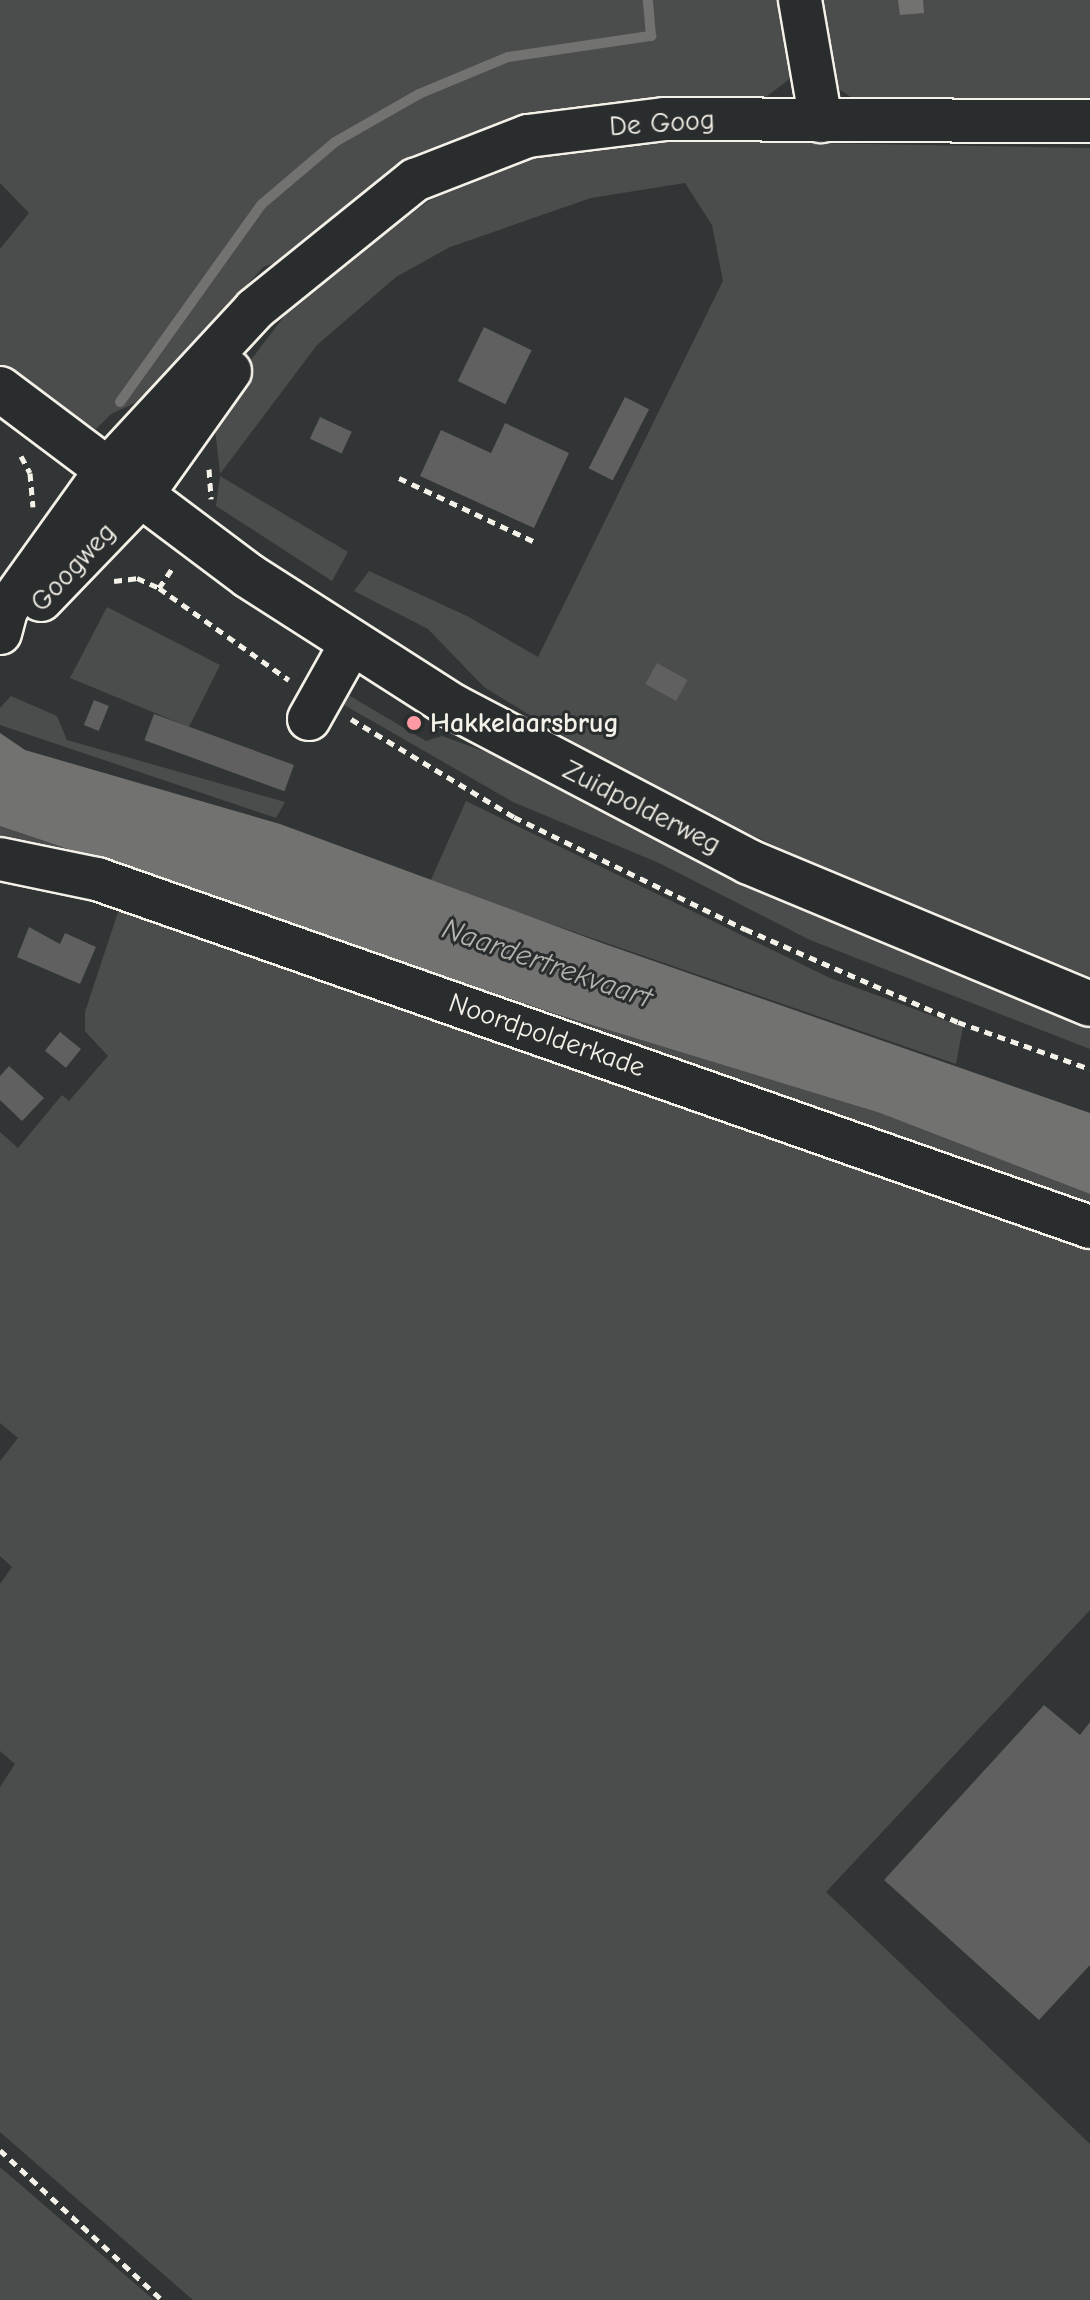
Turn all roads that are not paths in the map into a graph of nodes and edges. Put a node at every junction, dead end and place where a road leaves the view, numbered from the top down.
1 (800, 0) edge
2 (821, 121) junction
3 (1090, 121) edge
4 (284, 290) junction
5 (0, 389) edge
6 (107, 469) junction
7 (142, 495) junction
8 (0, 634) edge
9 (351, 644) junction
10 (314, 709) road end
11 (0, 859) edge
12 (1090, 1004) edge
13 (1090, 1227) edge

1 - 2 street
2 - 3 street, De Goog
2 - 4 street, De Goog
4 - 6 street, De Goog
4 - 7 street, De Goog
5 - 6 main road, Zuidpolderweg
6 - 7 main road, Zuidpolderweg
6 - 8 street, Googweg
7 - 8 street, Googweg
7 - 9 main road, Zuidpolderweg
9 - 10 street
9 - 12 main road, Zuidpolderweg
11 - 13 street, Noordpolderkade

